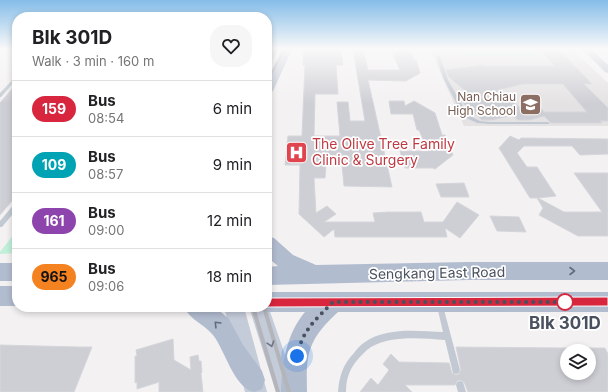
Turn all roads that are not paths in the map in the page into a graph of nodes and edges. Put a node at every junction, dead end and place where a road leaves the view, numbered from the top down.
1 (278, 67) edge
2 (442, 67) edge
3 (272, 80) edge
4 (12, 83) edge
5 (0, 96) edge
6 (548, 123) dead end
7 (12, 210) edge
8 (0, 225) edge
9 (272, 250) edge
10 (608, 271) edge
11 (0, 272) edge
12 (12, 272) edge
13 (318, 275) junction
14 (272, 276) edge
15 (0, 296) edge
16 (12, 296) edge
17 (272, 302) edge
18 (333, 302) junction
19 (439, 302) junction
20 (608, 302) edge
21 (203, 312) edge
22 (235, 312) edge
23 (262, 312) edge
24 (448, 336) junction
25 (456, 370) dead end
26 (255, 386) edge
27 (286, 392) edge
28 (294, 392) edge
29 (342, 392) edge

1 - 3 main road
2 - 6 lane
4 - 5 lane
7 - 8 lane
9 - 13 main road
13 -> 10 main road, Sengkang East Road
11 - 12 main road
13 - 14 main road, Sengkang East Road
15 - 16 main road
17 - 18 main road, Sengkang East Road
18 - 19 main road, Sengkang East Road
18 - 28 main road
19 - 20 main road, Sengkang East Road
19 - 24 lane
26 -> 21 main road
22 - 26 main road
23 -> 27 main road
24 - 25 lane
24 - 29 lane

